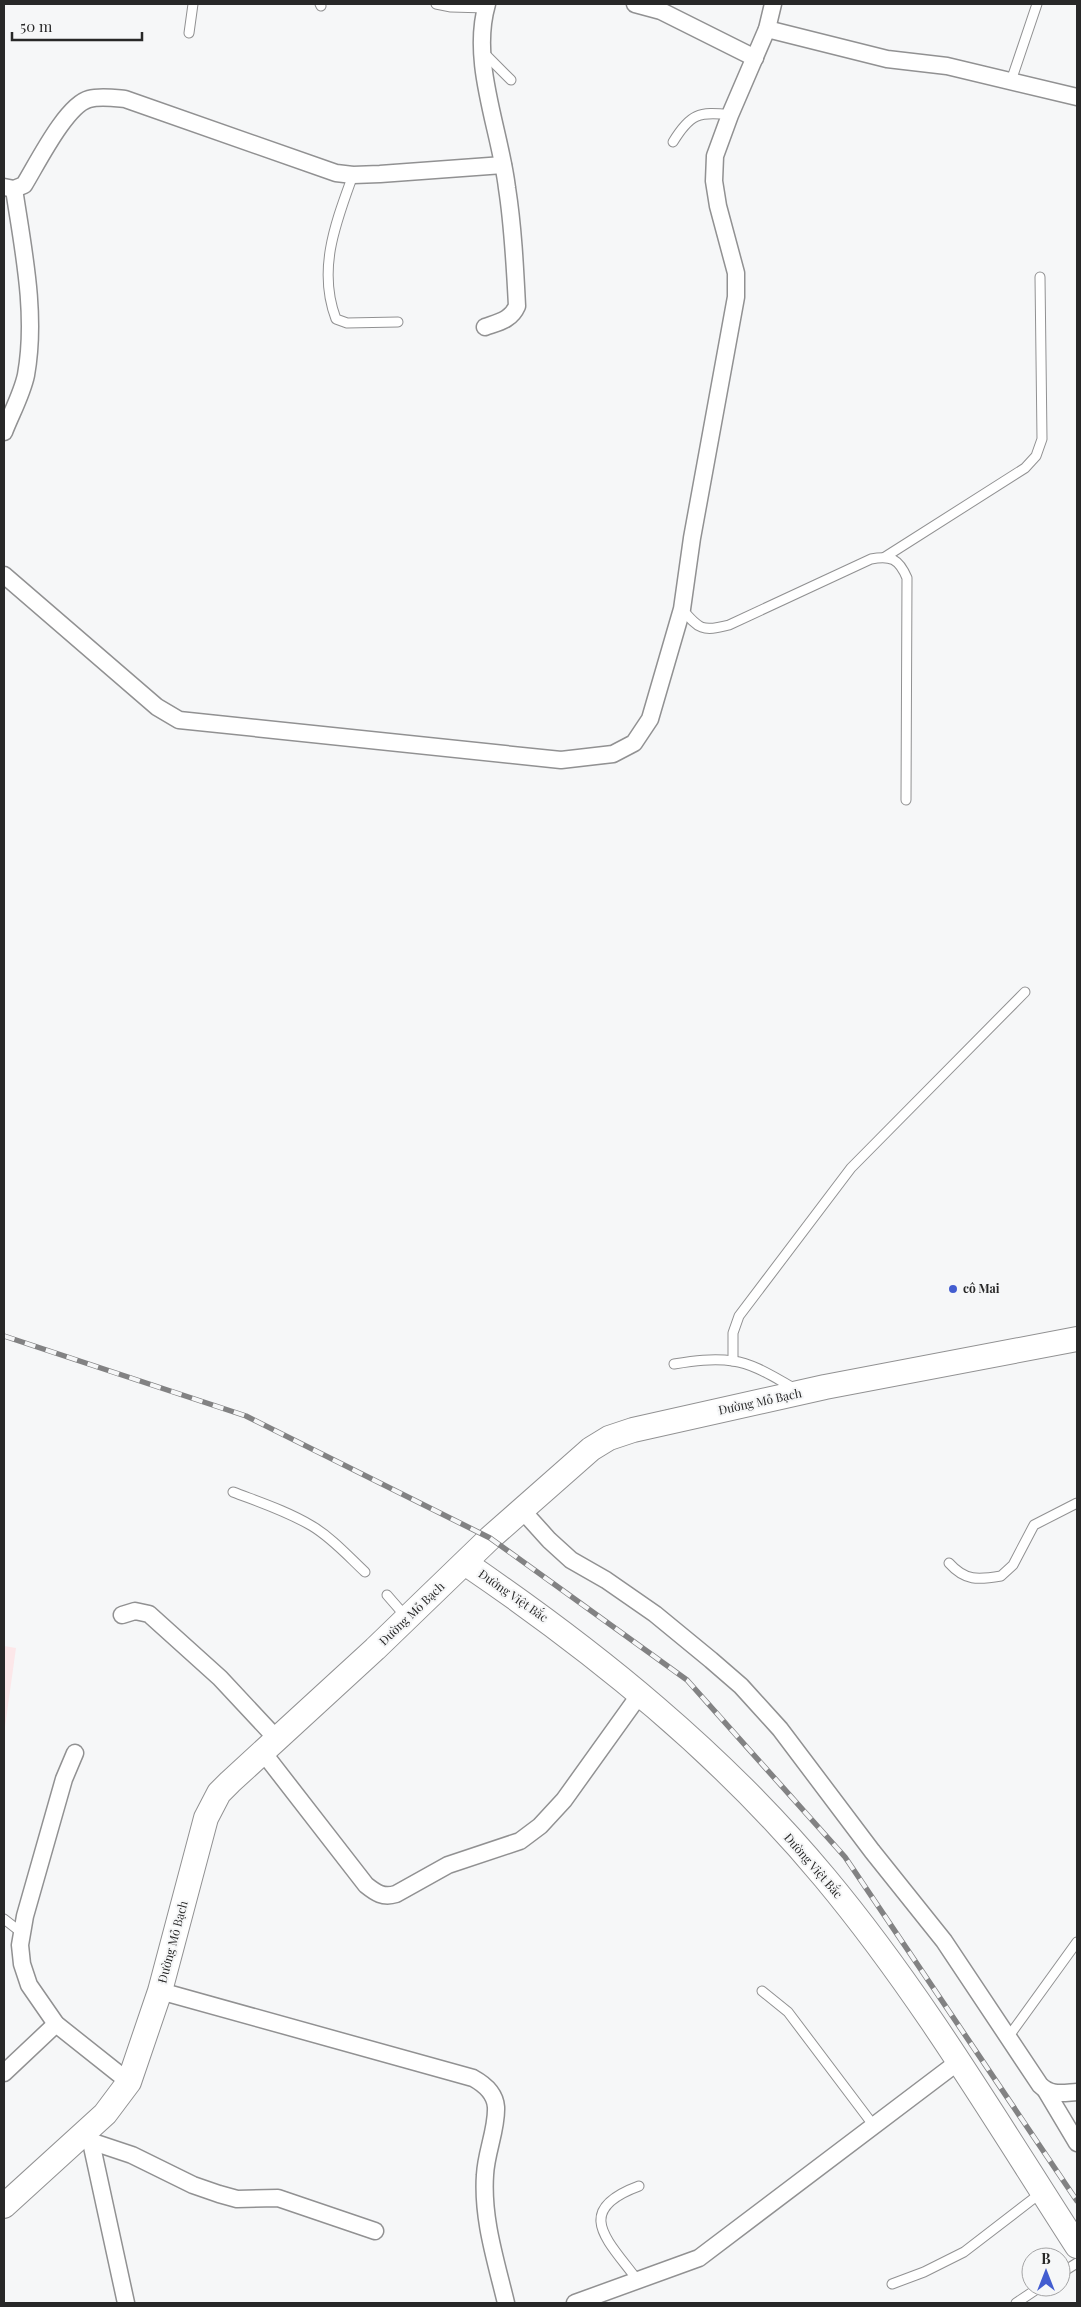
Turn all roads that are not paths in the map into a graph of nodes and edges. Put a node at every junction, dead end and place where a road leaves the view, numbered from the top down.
1 (193, 4) edge
2 (436, 4) edge
3 (773, 4) edge
4 (1036, 4) edge
5 (642, 5) edge
6 (486, 6) edge
7 (767, 29) junction
8 (189, 33) dead end
9 (481, 50) junction
10 (755, 58) junction
11 (511, 80) dead end
12 (1011, 81) junction
13 (1077, 97) edge
14 (730, 115) junction
15 (674, 142) dead end
16 (503, 165) junction
17 (353, 176) junction
18 (9, 188) edge
19 (1040, 277) dead end
20 (398, 322) dead end
21 (485, 327) dead end
22 (4, 432) edge
23 (885, 556) junction
24 (4, 575) edge
25 (682, 609) junction
26 (906, 800) dead end
27 (1024, 992) dead end
28 (1077, 1339) edge
29 (733, 1360) junction
30 (674, 1364) dead end
31 (803, 1392) junction
32 (232, 1492) dead end
33 (1077, 1503) edge
34 (522, 1510) junction
35 (465, 1563) junction
36 (949, 1563) dead end
37 (365, 1572) dead end
38 (387, 1595) dead end
39 (122, 1615) dead end
40 (408, 1618) junction
41 (640, 1694) junction
42 (269, 1744) junction
43 (74, 1753) dead end
44 (4, 1919) edge
45 (22, 1933) junction
46 (1077, 1942) edge
47 (160, 1991) junction
48 (762, 1992) dead end
49 (56, 2024) junction
50 (1009, 2036) junction
51 (958, 2062) junction
52 (4, 2074) edge
53 (129, 2082) junction
54 (1046, 2090) junction
55 (1077, 2092) edge
56 (874, 2126) junction
57 (86, 2140) junction
58 (1077, 2143) edge
59 (639, 2186) dead end
60 (1042, 2192) junction
61 (4, 2206) edge
62 (375, 2231) dead end
63 (1077, 2246) edge
64 (638, 2281) junction
65 (892, 2284) dead end
66 (126, 2303) edge
67 (506, 2303) edge
68 (575, 2303) edge

1 - 8 lane
2 - 6 lane
3 - 7 street
4 - 12 lane
5 - 10 street
6 - 9 street
7 - 10 street
7 - 12 street
9 - 11 lane
9 - 16 street
10 - 14 street
12 - 13 street
14 - 15 lane
14 - 25 street
16 - 17 street
16 - 21 street
17 - 18 street
17 - 20 lane
18 - 22 street
19 - 23 lane
23 - 25 lane
23 - 26 lane
24 - 25 street
27 - 29 lane
28 - 31 street, Đường Mỏ Bạch
29 - 30 lane
29 - 31 lane
31 - 34 street, Đường Mỏ Bạch
32 - 37 lane
33 - 36 lane
34 - 35 street, Đường Mỏ Bạch
34 - 50 street
35 - 40 street, Đường Mỏ Bạch
35 - 41 street, Đường Việt Bắc
38 - 40 lane
39 - 42 street
40 - 42 street, Đường Mỏ Bạch
41 - 42 street
41 - 51 street, Đường Việt Bắc
42 - 47 street, Đường Mỏ Bạch
43 - 45 street
44 - 45 lane
45 - 49 street
46 - 50 lane
47 - 53 street, Đường Mỏ Bạch
47 - 67 street
48 - 56 lane
49 - 52 street
49 - 53 street
50 - 54 street
51 - 56 street
51 - 60 street, Đường Việt Bắc
53 - 57 street, Đường Mỏ Bạch
54 - 55 street
54 - 58 street
56 - 64 street
57 - 61 street, Đường Mỏ Bạch
57 - 62 street
57 - 66 street
59 - 64 lane
60 - 63 street, Đường Việt Bắc
60 - 65 lane
64 - 68 street

